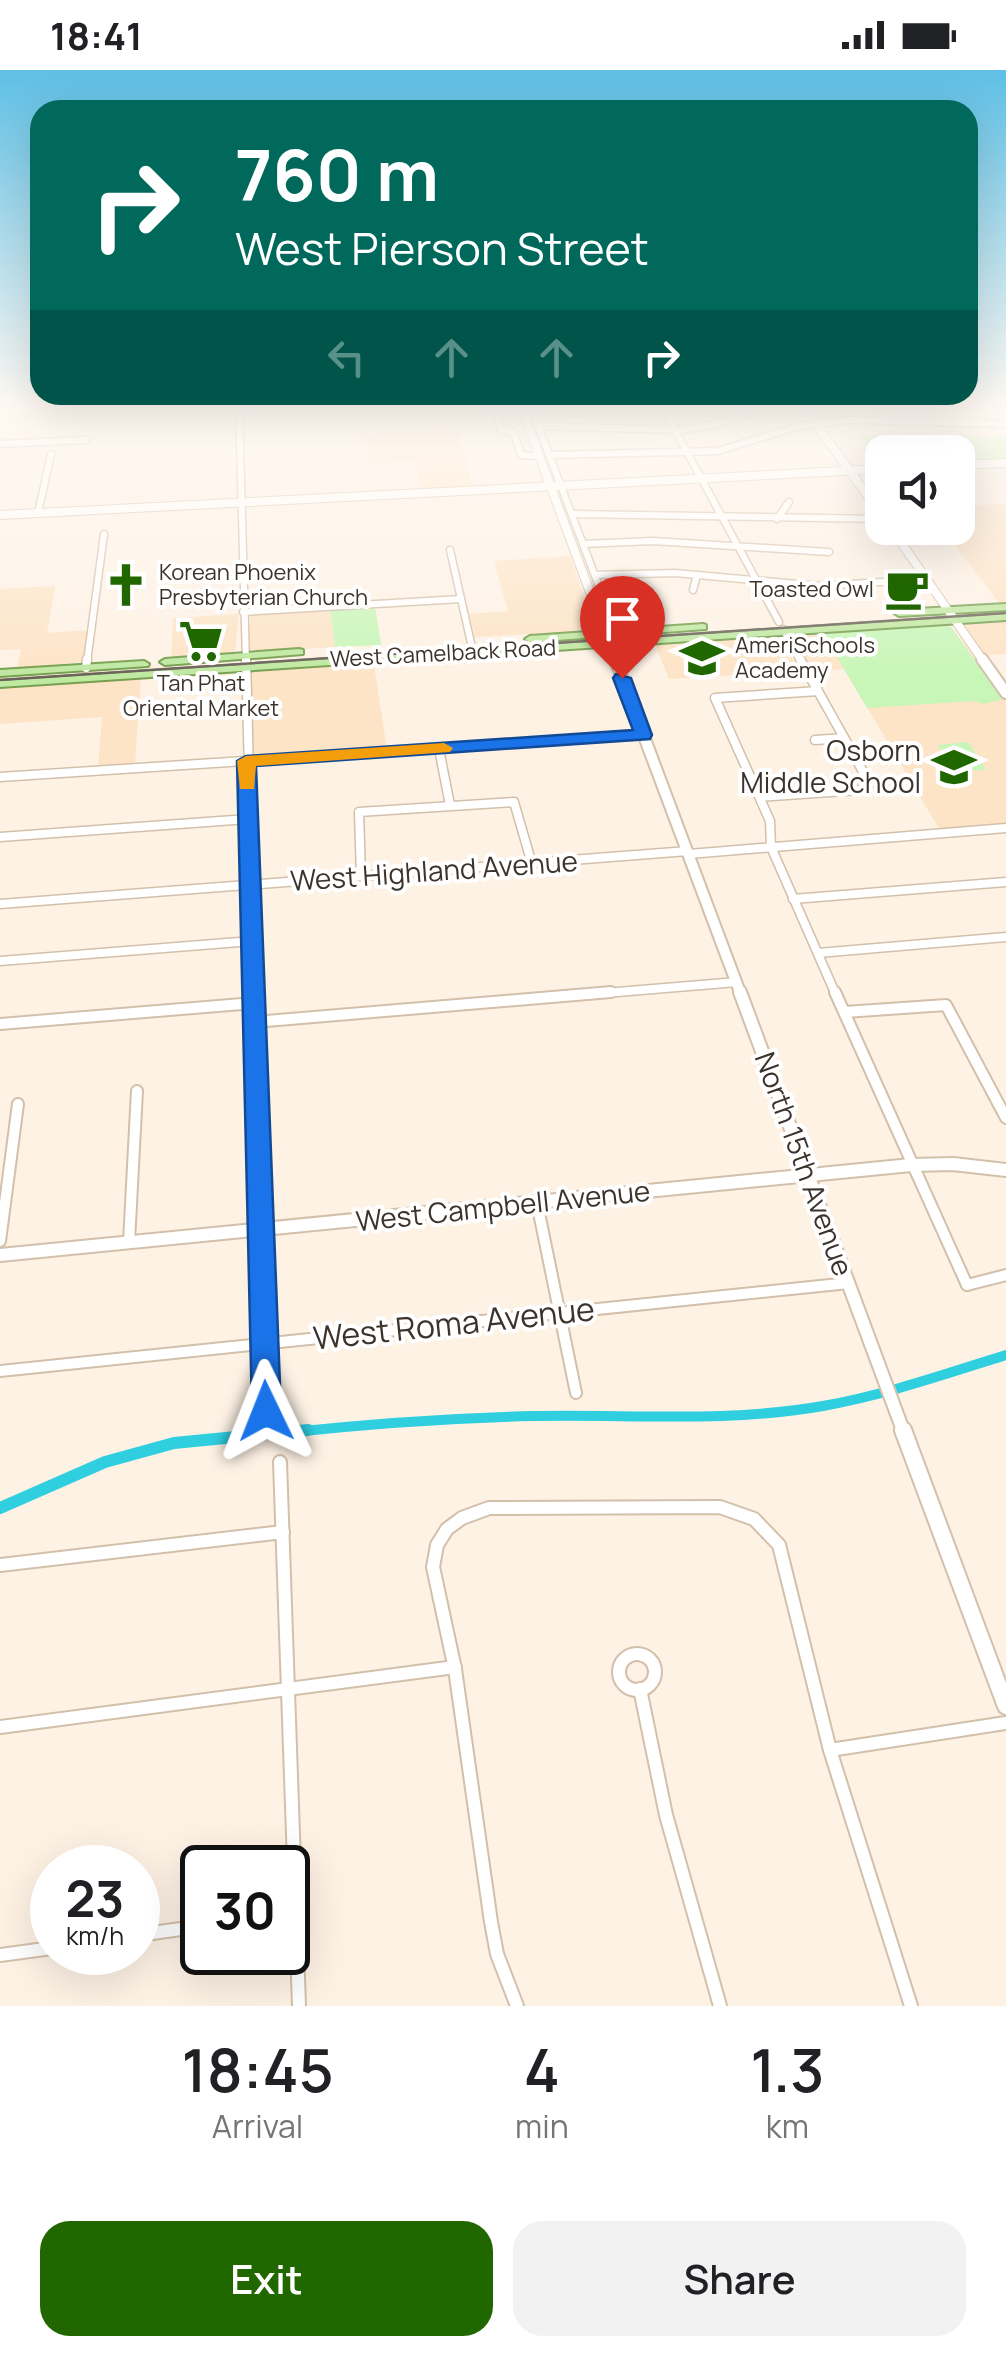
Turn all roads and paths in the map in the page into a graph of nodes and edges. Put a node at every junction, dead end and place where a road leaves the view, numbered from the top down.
1 (42, 497) edge
2 (241, 497) edge
3 (346, 497) edge
4 (560, 497) edge
5 (562, 497) edge
6 (712, 497) edge
7 (789, 502) dead end
8 (241, 503) junction
9 (38, 514) junction
10 (572, 514) junction
11 (0, 516) edge
12 (722, 517) junction
13 (776, 519) junction
14 (865, 519) edge
15 (104, 534) dead end
16 (583, 544) junction
17 (903, 545) edge
18 (739, 548) junction
19 (450, 550) dead end
20 (829, 552) dead end
21 (697, 574) junction
22 (595, 575) junction
23 (757, 580) junction
24 (927, 580) junction
25 (693, 590) dead end
26 (601, 592) junction
27 (590, 593) junction
28 (461, 599) junction
29 (1006, 607) edge
30 (243, 612) junction
31 (952, 614) junction
32 (1006, 617) edge
33 (781, 625) junction
34 (605, 633) junction
35 (471, 642) junction
36 (244, 661) junction
37 (86, 668) junction
38 (0, 672) edge
39 (0, 684) edge
40 (818, 691) junction
41 (1006, 693) edge
42 (715, 698) joint
43 (644, 735) junction
44 (844, 738) junction
45 (814, 740) dead end
46 (439, 748) junction
47 (246, 761) junction
48 (0, 778) edge
49 (760, 797) junction
50 (450, 805) junction
51 (248, 820) junction
52 (1005, 830) edge
53 (0, 837) edge
54 (771, 846) junction
55 (689, 853) junction
56 (532, 864) junction
57 (361, 876) junction
58 (1006, 882) edge
59 (250, 885) junction
60 (793, 898) junction
61 (0, 904) edge
62 (1006, 938) edge
63 (252, 941) junction
64 (818, 953) junction
65 (0, 961) edge
66 (737, 982) junction
67 (254, 1003) junction
68 (946, 1005) joint
69 (846, 1012) junction
70 (254, 1022) junction
71 (0, 1024) edge
72 (137, 1091) dead end
73 (18, 1104) dead end
74 (1006, 1118) edge
75 (911, 1165) junction
76 (1006, 1170) edge
77 (808, 1176) junction
78 (537, 1203) junction
79 (259, 1230) junction
80 (0, 1241) edge
81 (129, 1242) junction
82 (0, 1255) edge
83 (1006, 1275) edge
84 (848, 1284) junction
85 (560, 1313) junction
86 (263, 1344) junction
87 (0, 1371) edge
88 (576, 1393) dead end
89 (266, 1411) dead end
90 (280, 1462) dead end
91 (282, 1532) junction
92 (0, 1565) edge
93 (455, 1668) junction
94 (290, 1689) junction
95 (640, 1690) dead end
96 (1006, 1706) edge
97 (1006, 1724) edge
98 (0, 1727) edge
99 (830, 1750) junction
100 (291, 1845) edge
101 (30, 1951) edge
102 (0, 1955) edge
103 (297, 1975) edge
104 (300, 2006) edge
105 (517, 2006) edge
106 (720, 2006) edge
107 (911, 2006) edge

1 - 9 street
2 - 8 street
3 - 8 street
4 - 27 street, North 15th Avenue
5 - 10 street, North 15th Avenue
6 - 12 street
7 - 13 street
8 - 9 street
8 - 30 street
9 - 11 street
10 - 12 street
10 - 16 street, North 15th Avenue
12 - 13 street
12 - 18 street
13 - 14 street
15 - 37 street
16 - 18 street
16 - 22 street, North 15th Avenue
17 - 24 street
18 - 20 street
18 - 23 street
19 - 28 street
21 - 22 street
21 - 23 street
21 - 25 street
22 - 26 street, North 15th Avenue
23 - 24 street
23 - 33 street
24 - 31 street
26 - 27 street
26 - 34 street, North 15th Avenue
27 - 34 street, North 15th Avenue
28 - 30 street
28 - 35 street
29 - 31 main road, West Camelback Road
30 - 36 street
31 - 32 main road, West Camelback Road
31 - 33 main road, West Camelback Road
31 - 41 street
33 - 34 main road, West Camelback Road
33 - 40 street
34 - 35 main road, West Camelback Road
34 - 36 main road, West Camelback Road
34 - 43 street, North 15th Avenue
35 - 36 main road, West Camelback Road
36 - 37 main road, West Camelback Road
36 - 39 main road, West Camelback Road
36 - 47 street
37 - 38 main road, West Camelback Road
40 - 42 street
40 - 44 street
42 - 49 street
43 - 46 street
43 - 55 street, North 15th Avenue
44 - 45 street
44 - 49 street
46 - 47 street
46 - 50 street
47 - 48 street
47 - 51 street
49 - 54 street
50 - 56 street
50 - 57 street
51 - 53 street
51 - 59 street
52 - 54 street, West Highland Avenue
54 - 55 street, West Highland Avenue
54 - 60 street
55 - 56 street, West Highland Avenue
55 - 66 street, North 15th Avenue
56 - 57 street, West Highland Avenue
57 - 59 street, West Highland Avenue
58 - 60 street
59 - 61 street, West Highland Avenue
59 - 63 street
60 - 64 street
62 - 64 street
63 - 65 street
63 - 67 street
64 - 69 street
66 - 70 street
66 - 77 street, North 15th Avenue
67 - 70 street
67 - 71 street
68 - 69 street
68 - 74 street
69 - 75 street
70 - 79 street
72 - 81 street
73 - 80 street
75 - 76 street, West Campbell Avenue
75 - 77 street, West Campbell Avenue
75 - 83 street
77 - 78 street, West Campbell Avenue
77 - 84 street, North 15th Avenue
78 - 79 street, West Campbell Avenue
78 - 85 street
79 - 81 street, West Campbell Avenue
79 - 86 street
81 - 82 street, West Campbell Avenue
84 - 85 street, West Roma Avenue
84 - 96 street, North 15th Avenue
85 - 86 street, West Roma Avenue
85 - 88 street
86 - 87 street, West Roma Avenue
86 - 89 street
90 - 91 street
91 - 92 street
91 - 94 street
93 - 94 street
93 - 99 street
93 - 105 street
94 - 98 street
94 - 100 street
95 - 106 street
97 - 99 street
99 - 107 street
101 - 102 street
103 - 104 street

